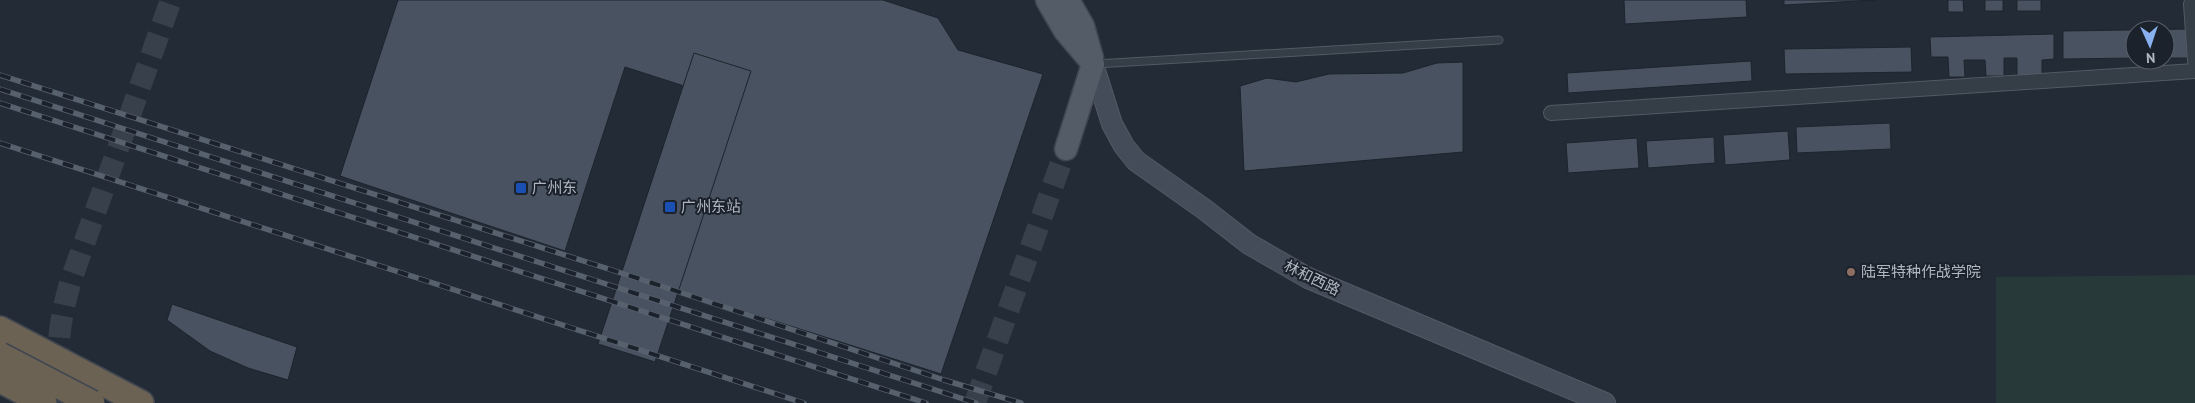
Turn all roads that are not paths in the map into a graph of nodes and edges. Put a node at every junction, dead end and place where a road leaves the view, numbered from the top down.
1 (1047, 0) edge
2 (1068, 0) edge
3 (2195, 4) edge
4 (1499, 40) dead end
5 (2195, 61) edge
6 (1094, 64) junction
7 (2195, 71) edge
8 (1551, 113) dead end
9 (1066, 149) tunnel mouth
10 (0, 329) edge
11 (22, 342) junction
12 (0, 354) edge
13 (0, 380) edge
14 (15, 403) edge
15 (44, 403) edge
16 (92, 403) edge
17 (141, 403) edge
18 (1605, 403) edge

1 - 6 main road, 林和西路
2 - 6 main road, 林和西路
3 - 5 street
4 - 6 lane
6 - 9 main road
6 - 18 main road, 林和西路
7 - 8 street
10 - 11 highway
11 - 14 highway
11 - 17 highway
12 - 16 highway, bridge
13 - 15 highway, bridge

